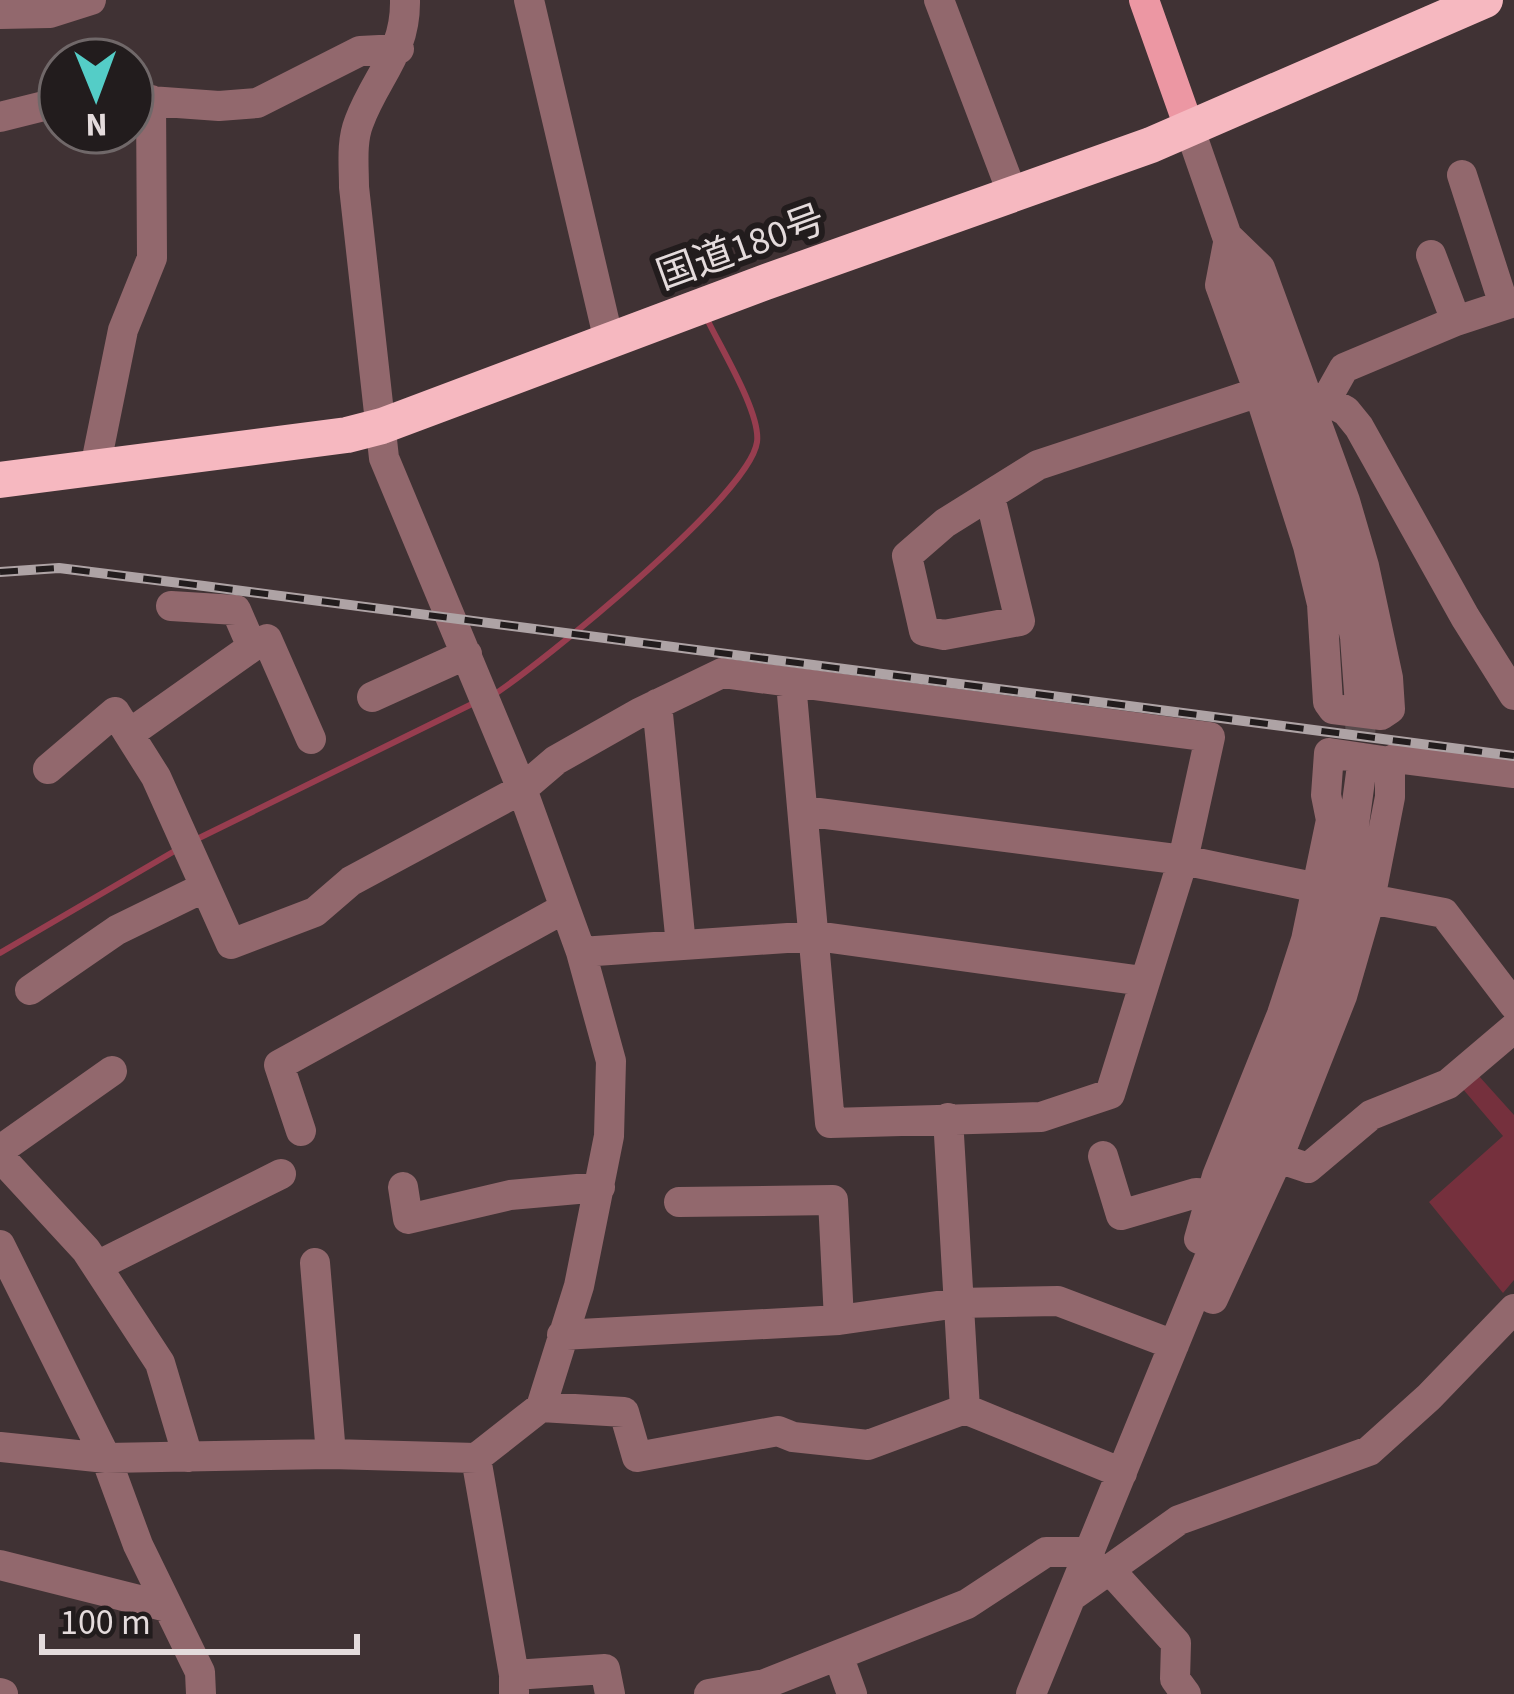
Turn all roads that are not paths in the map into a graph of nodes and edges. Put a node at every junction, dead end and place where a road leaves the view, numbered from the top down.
1 (91, 0) edge
2 (405, 0) edge
3 (529, 0) edge
4 (939, 0) edge
5 (1144, 0) edge
6 (1485, 0) edge
7 (0, 14) edge
8 (399, 49) junction
9 (156, 101) edge
10 (36, 108) edge
11 (0, 117) edge
12 (1190, 130) junction
13 (146, 156) edge
14 (1462, 175) dead end
15 (1013, 195) junction
16 (1228, 238) junction
17 (1431, 255) dead end
18 (1509, 304) edge
19 (1456, 321) junction
20 (609, 341) junction
21 (1259, 392) junction
22 (1319, 402) junction
23 (382, 426) junction
24 (95, 468) junction
25 (0, 480) edge
26 (990, 497) junction
27 (171, 605) dead end
28 (252, 647) junction
29 (467, 654) junction
30 (791, 683) junction
31 (1514, 695) edge
32 (372, 698) dead end
33 (657, 704) junction
34 (1360, 706) tunnel mouth
35 (129, 734) junction
36 (311, 739) dead end
37 (1375, 768) junction
38 (48, 769) dead end
39 (1514, 773) edge
40 (522, 790) junction
41 (803, 811) junction
42 (1183, 860) junction
43 (206, 886) junction
44 (1318, 888) junction
45 (1370, 899) junction
46 (565, 908) junction
47 (816, 936) junction
48 (681, 945) junction
49 (581, 952) junction
50 (1144, 981) junction
51 (30, 990) dead end
52 (1514, 1005) edge
53 (1514, 1028) edge
54 (112, 1071) dead end
55 (948, 1118) junction
56 (302, 1131) dead end
57 (0, 1153) edge
58 (1102, 1156) dead end
59 (1278, 1158) junction
60 (281, 1174) dead end
61 (403, 1187) dead end
62 (600, 1187) junction
63 (1213, 1194) junction
64 (679, 1202) dead end
65 (0, 1245) edge
66 (316, 1263) dead end
67 (97, 1265) junction
68 (958, 1303) junction
69 (1514, 1309) edge
70 (839, 1320) junction
71 (1182, 1327) junction
72 (562, 1335) junction
73 (541, 1407) junction
74 (965, 1409) junction
75 (0, 1447) edge
76 (331, 1454) junction
77 (188, 1457) junction
78 (106, 1458) junction
79 (476, 1458) junction
80 (1122, 1473) junction
81 (1100, 1561) junction
82 (0, 1565) edge
83 (167, 1607) junction
84 (838, 1655) junction
85 (514, 1684) edge
86 (201, 1694) edge
87 (610, 1694) edge
88 (709, 1694) edge
89 (852, 1694) edge
90 (1031, 1694) edge
91 (1186, 1694) edge

1 - 7 street
2 - 8 street
3 - 20 street
4 - 15 street
5 - 12 main road
6 - 12 highway, 国道180号
8 - 9 street
8 - 23 street
10 - 11 street
12 - 15 highway, 国道180号
12 - 16 street
13 - 24 street
14 - 18 street
15 - 20 highway, 国道180号
16 - 21 street
16 - 22 street
16 - 34 street
17 - 19 street
18 - 19 street
19 - 22 street
20 - 23 highway, 国道180号
21 - 22 street
21 - 26 street
22 - 31 street
23 - 24 highway, 国道180号
23 - 29 street
24 - 25 highway, 国道180号
26 - 26 street
27 - 28 street
28 - 35 street
28 - 36 street
29 - 32 street
29 - 40 street
30 - 33 street
30 - 41 street
30 - 42 street
33 - 40 street
33 - 48 street
35 - 38 street
35 - 43 street
37 - 39 street
37 - 44 street
37 - 45 street
37 - 71 street
40 - 43 street
40 - 46 street
41 - 42 street
41 - 47 street
42 - 44 street
42 - 50 street
43 - 51 street
44 - 63 street
45 - 52 street
45 - 59 street
46 - 49 street
46 - 56 street
47 - 48 street
47 - 50 street
47 - 55 street
48 - 49 street
49 - 62 street
50 - 55 street
53 - 59 street
54 - 57 street
55 - 68 street
57 - 67 street
58 - 63 street
59 - 71 street
60 - 67 street
61 - 62 street
62 - 72 street
63 - 71 street
64 - 70 street
65 - 78 street
66 - 76 street
67 - 77 street
68 - 70 street
68 - 71 street
68 - 74 street
69 - 81 street
70 - 72 street
71 - 80 street
72 - 73 street
73 - 74 street
73 - 79 street
74 - 80 street
75 - 78 street
76 - 77 street
76 - 79 street
77 - 78 street
78 - 83 street
79 - 85 street
80 - 81 street
81 - 84 street
81 - 90 street
81 - 91 street
82 - 83 street
83 - 86 street
84 - 88 street
84 - 89 street
85 - 87 street

